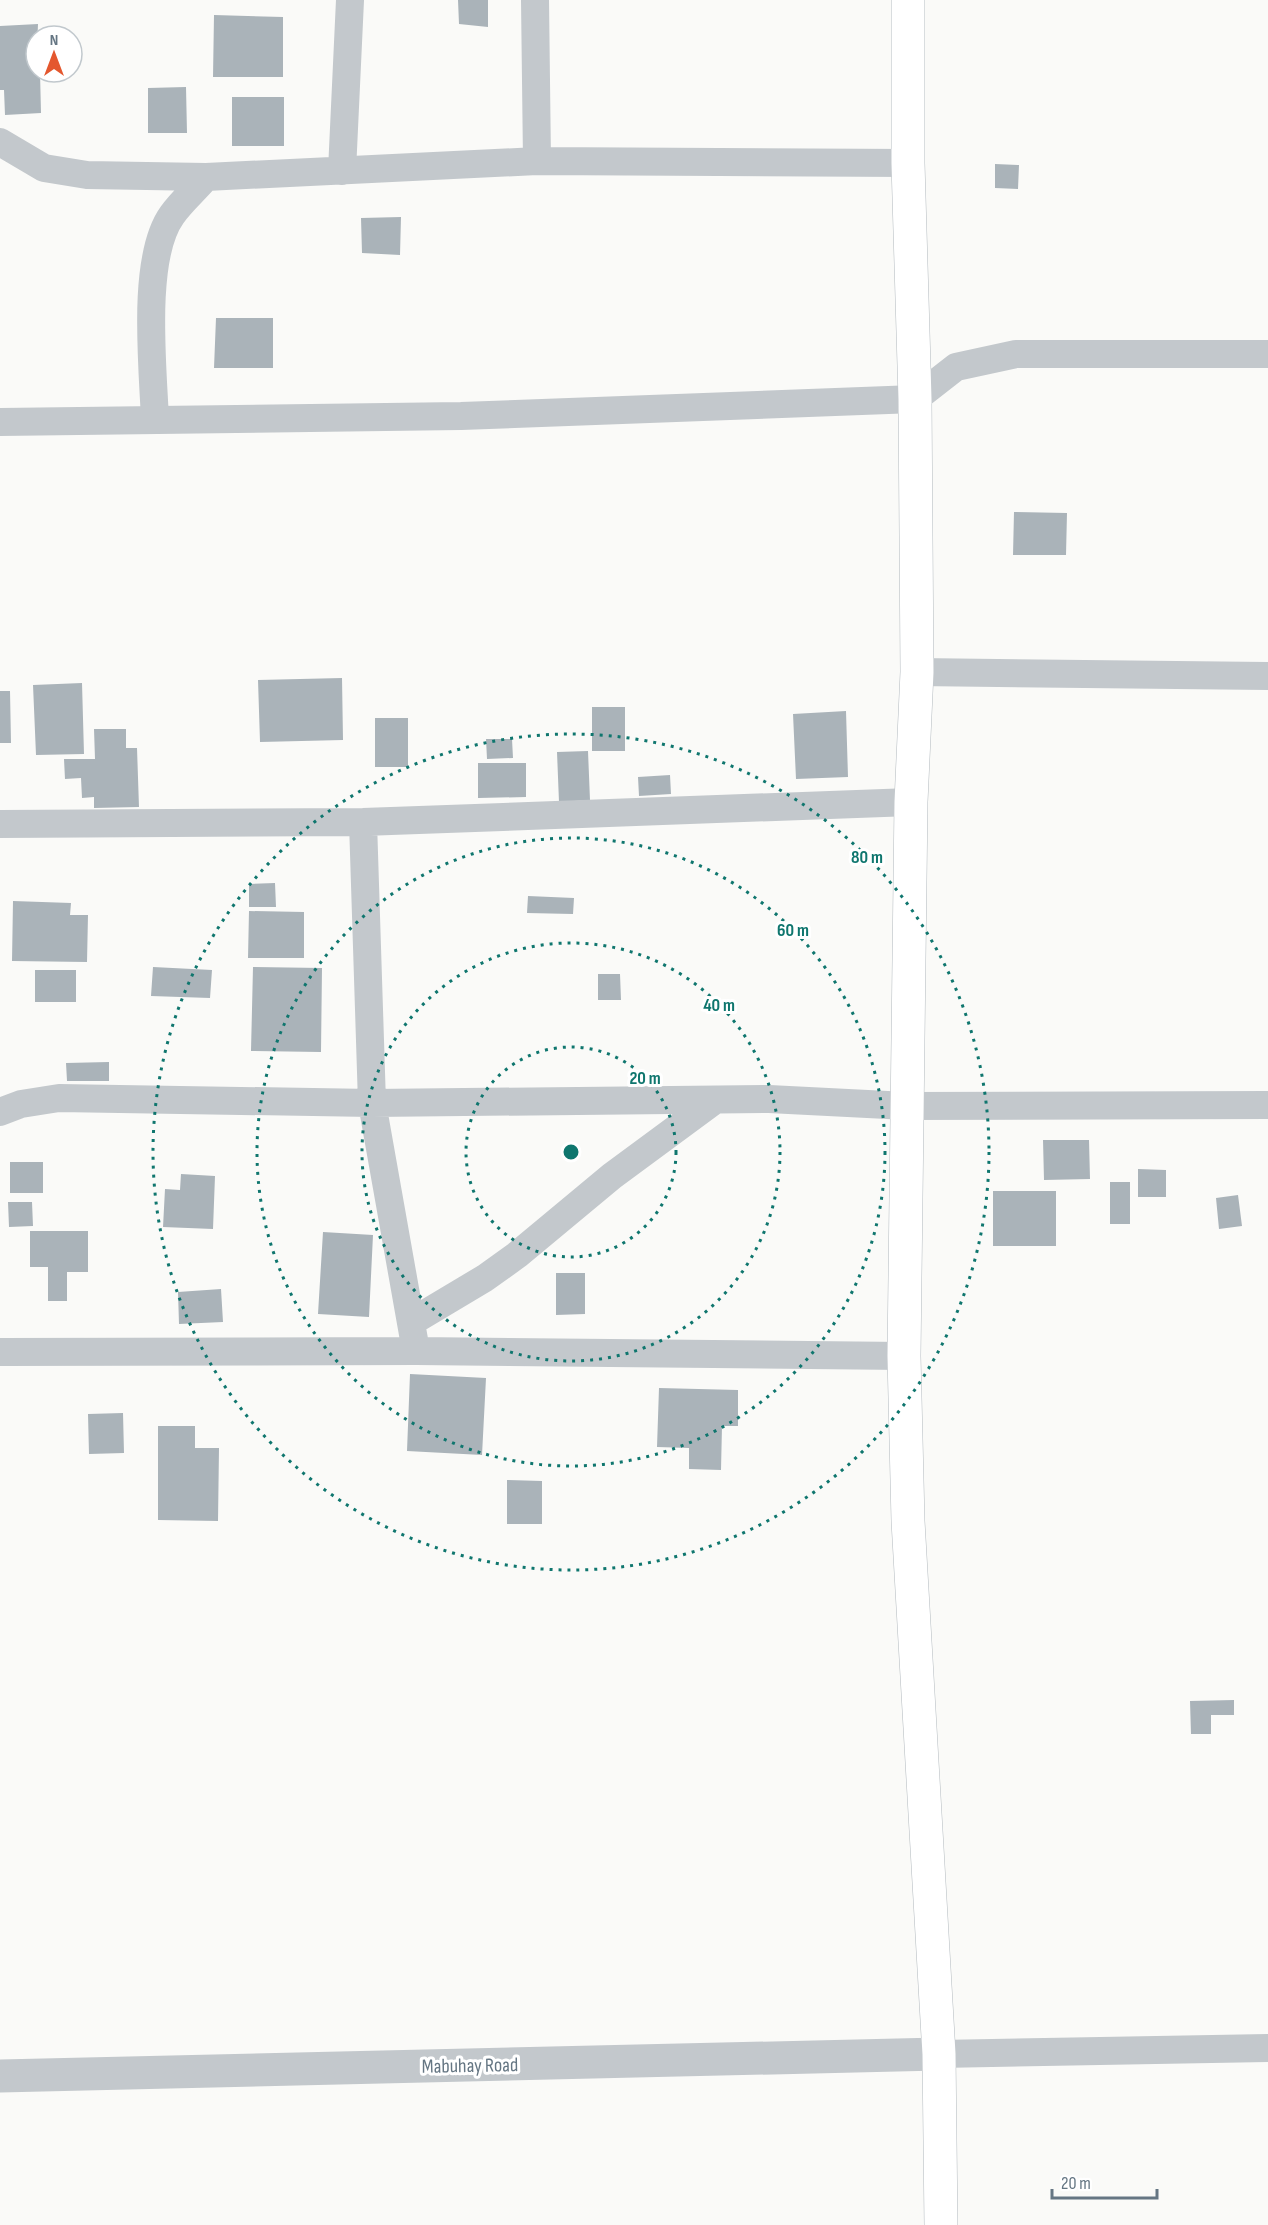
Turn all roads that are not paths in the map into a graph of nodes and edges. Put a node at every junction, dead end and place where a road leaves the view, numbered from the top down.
1 (350, 0) edge
2 (535, 0) edge
3 (908, 0) edge
4 (0, 142) edge
5 (537, 161) junction
6 (908, 163) junction
7 (342, 171) junction
8 (206, 177) junction
9 (1268, 354) edge
10 (915, 399) junction
11 (155, 420) junction
12 (0, 422) edge
13 (917, 672) junction
14 (1268, 676) edge
15 (911, 802) junction
16 (363, 822) junction
17 (0, 824) edge
18 (715, 1100) junction
19 (372, 1103) junction
20 (1268, 1105) edge
21 (907, 1106) junction
22 (0, 1112) edge
23 (413, 1321) junction
24 (416, 1351) junction
25 (0, 1352) edge
26 (904, 1356) junction
27 (1268, 2048) edge
28 (939, 2054) junction
29 (0, 2076) edge
30 (941, 2225) edge

1 - 7 street
2 - 5 street
3 - 6 main road
4 - 8 street
5 - 6 street
5 - 7 street
6 - 10 main road
7 - 8 street
8 - 11 street
9 - 10 street
10 - 11 street
10 - 13 main road
11 - 12 street
13 - 14 street
13 - 15 main road
15 - 16 street
15 - 21 main road
16 - 17 street
16 - 19 street
18 - 19 street
18 - 21 street
18 - 23 street
19 - 22 street
19 - 23 street
20 - 21 street
21 - 26 main road
23 - 24 street
24 - 25 street
24 - 26 street
26 - 28 main road
27 - 28 street
28 - 29 street, Mabuhay Road
28 - 30 main road

